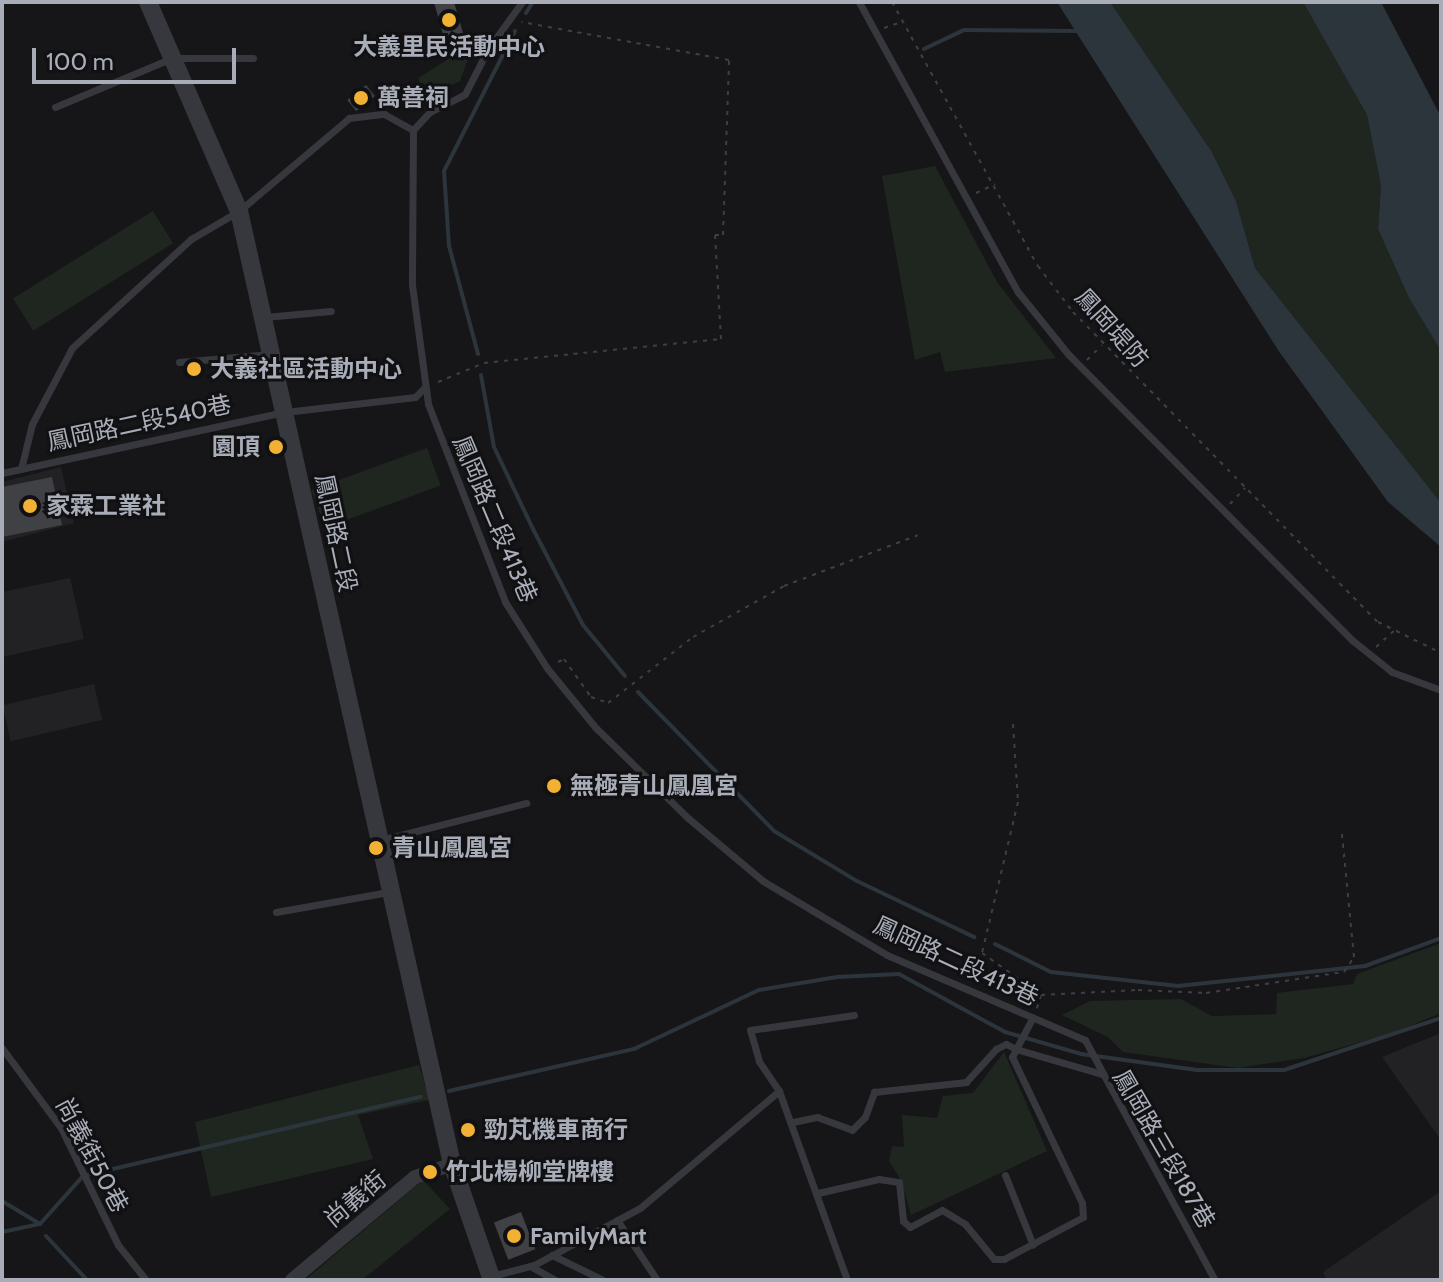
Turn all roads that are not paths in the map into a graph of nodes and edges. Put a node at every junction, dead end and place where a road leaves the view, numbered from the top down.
1 (148, 2) edge
2 (522, 2) edge
3 (859, 2) edge
4 (172, 58) junction
5 (253, 58) dead end
6 (55, 107) dead end
7 (413, 130) junction
8 (239, 211) junction
9 (331, 311) dead end
10 (263, 317) junction
11 (272, 354) junction
12 (179, 362) dead end
13 (425, 387) junction
14 (285, 412) junction
15 (21, 469) junction
16 (2, 473) edge
17 (1441, 690) edge
18 (526, 803) dead end
19 (379, 840) junction
20 (391, 891) junction
21 (276, 912) dead end
22 (854, 1015) dead end
23 (1032, 1019) junction
24 (2, 1048) edge
25 (1016, 1049) junction
26 (1102, 1074) junction
27 (779, 1091) junction
28 (793, 1122) junction
29 (452, 1164) junction
30 (1005, 1175) dead end
31 (818, 1193) junction
32 (617, 1220) junction
33 (1033, 1245) junction
34 (552, 1255) junction
35 (530, 1266) junction
36 (491, 1278) edge
37 (601, 1279) edge
38 (146, 1280) edge
39 (292, 1280) edge
40 (555, 1280) edge
41 (657, 1280) edge
42 (847, 1280) edge
43 (1215, 1280) edge

1 - 4 street, 鳳岡路二段
2 - 7 lane
3 - 17 lane
4 - 5 lane
4 - 6 lane
4 - 8 street, 鳳岡路二段
7 - 8 lane
7 - 13 lane, 鳳岡路二段413巷
8 - 10 street, 鳳岡路二段
8 - 15 lane
9 - 10 lane
10 - 11 street, 鳳岡路二段
11 - 12 lane
11 - 14 street, 鳳岡路二段
13 - 14 lane, 鳳岡路二段540巷
13 - 23 lane, 鳳岡路二段413巷
14 - 15 lane, 鳳岡路二段540巷
14 - 19 street, 鳳岡路二段
15 - 16 lane, 鳳岡路二段540巷
18 - 19 lane
19 - 20 street, 鳳岡路二段
20 - 21 lane
20 - 29 street, 鳳岡路二段
22 - 27 lane
23 - 25 lane
23 - 26 lane, 鳳岡路二段413巷
24 - 38 lane, 尚義街50巷
25 - 26 lane, 鳳岡路三段187巷
25 - 28 lane
25 - 33 lane
26 - 43 lane, 鳳岡路三段187巷
27 - 28 lane
27 - 32 lane
28 - 31 lane
29 - 36 street, 鳳岡路二段
29 - 39 street, 尚義街
30 - 33 lane
31 - 33 lane
31 - 42 lane
32 - 34 lane
32 - 41 lane
34 - 35 lane
34 - 37 lane
35 - 36 lane
35 - 40 lane

